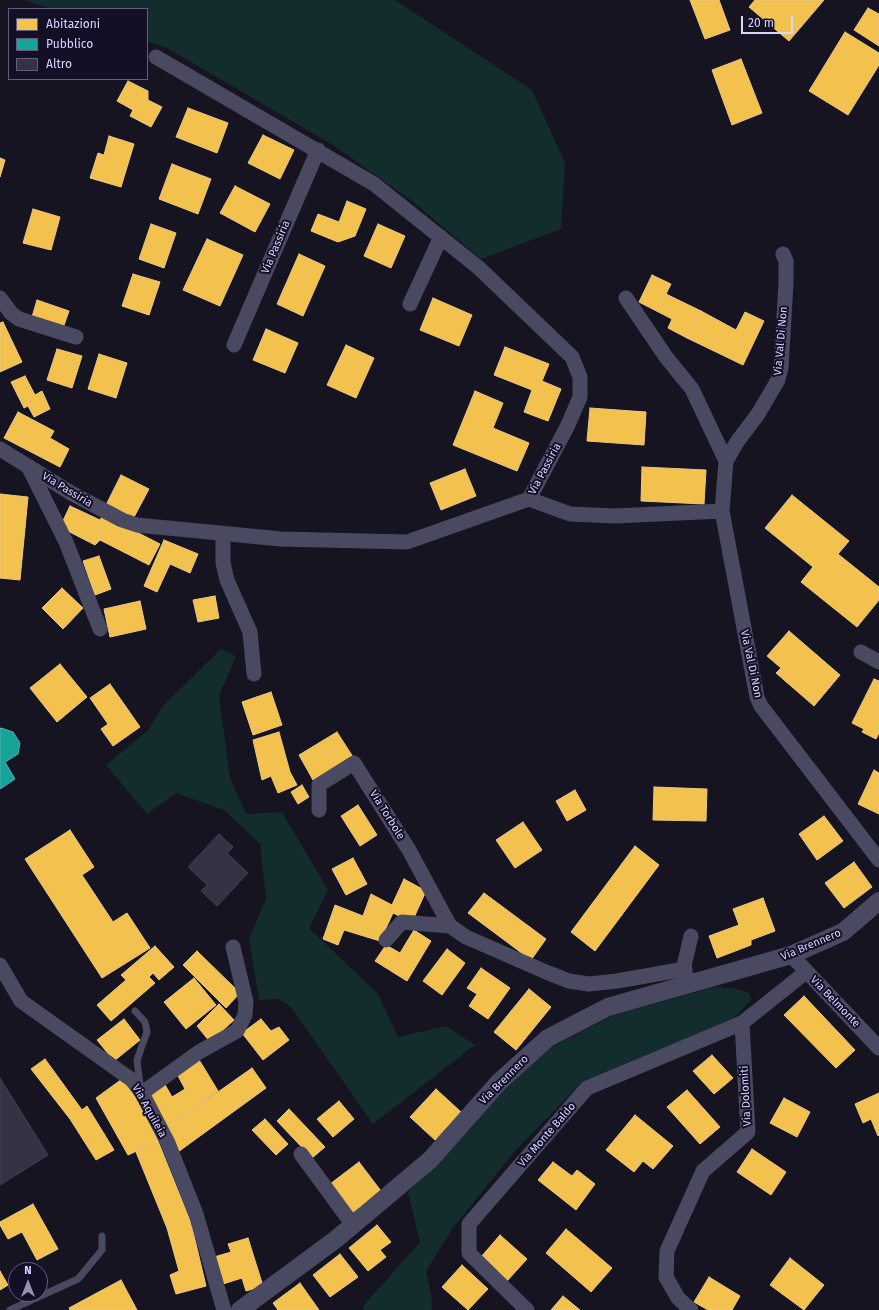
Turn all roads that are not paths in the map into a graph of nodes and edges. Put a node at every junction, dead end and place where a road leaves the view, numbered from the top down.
1 (156, 57) dead end
2 (318, 150) junction
3 (441, 237) junction
4 (783, 254) dead end
5 (0, 298) edge
6 (626, 298) dead end
7 (410, 304) dead end
8 (76, 337) dead end
9 (234, 345) dead end
10 (0, 449) edge
11 (726, 461) junction
12 (28, 466) junction
13 (529, 499) junction
14 (722, 511) junction
15 (224, 533) junction
16 (100, 629) dead end
17 (861, 652) dead end
18 (879, 662) edge
19 (254, 674) dead end
20 (319, 810) dead end
21 (859, 832) junction
22 (879, 845) edge
23 (879, 860) edge
24 (879, 901) edge
25 (450, 926) junction
26 (691, 936) dead end
27 (386, 940) dead end
28 (233, 947) dead end
29 (791, 955) junction
30 (0, 964) edge
31 (806, 972) junction
32 (686, 976) junction
33 (135, 1011) dead end
34 (742, 1023) junction
35 (879, 1048) edge
36 (142, 1093) junction
37 (301, 1154) dead end
38 (353, 1225) junction
39 (102, 1236) dead end
40 (251, 1307) edge
41 (10, 1310) edge
42 (224, 1310) edge
43 (528, 1310) edge
44 (691, 1310) edge

1 - 2 street, Via Passiria
2 - 3 street, Via Passiria
2 - 9 street, Via Passiria
3 - 7 street
3 - 13 street, Via Passiria
4 - 11 street, Via Val Di Non
5 - 8 street
6 - 11 street, Via Val Di Non
10 - 12 street, Via Passiria
11 - 14 street, Via Val Di Non
12 - 15 street, Via Passiria
12 - 16 street, Via Passiria
13 - 14 street
13 - 15 street, Via Passiria
14 - 21 street, Via Val Di Non
15 - 19 street
17 - 18 street
20 - 25 street, Via Torbole
21 - 22 street, Via Val Di Non
21 - 23 street, Via Val Di Non
24 - 29 street, Via Brennero
25 - 27 street, Via Torbole
25 - 32 street, Via Torbole
26 - 32 street
28 - 36 street
29 - 31 street, Via Belmonte
29 - 32 street, Via Brennero
30 - 36 street, Via Aquileia
31 - 34 street
31 - 35 street, Via Belmonte
32 - 38 street, Via Brennero
33 - 36 lane
34 - 43 street, Via Monte Baldo
34 - 44 street, Via Dolomiti
36 - 42 street, Via Aquileia
37 - 38 street
38 - 40 street, Via Brennero
39 - 41 lane

